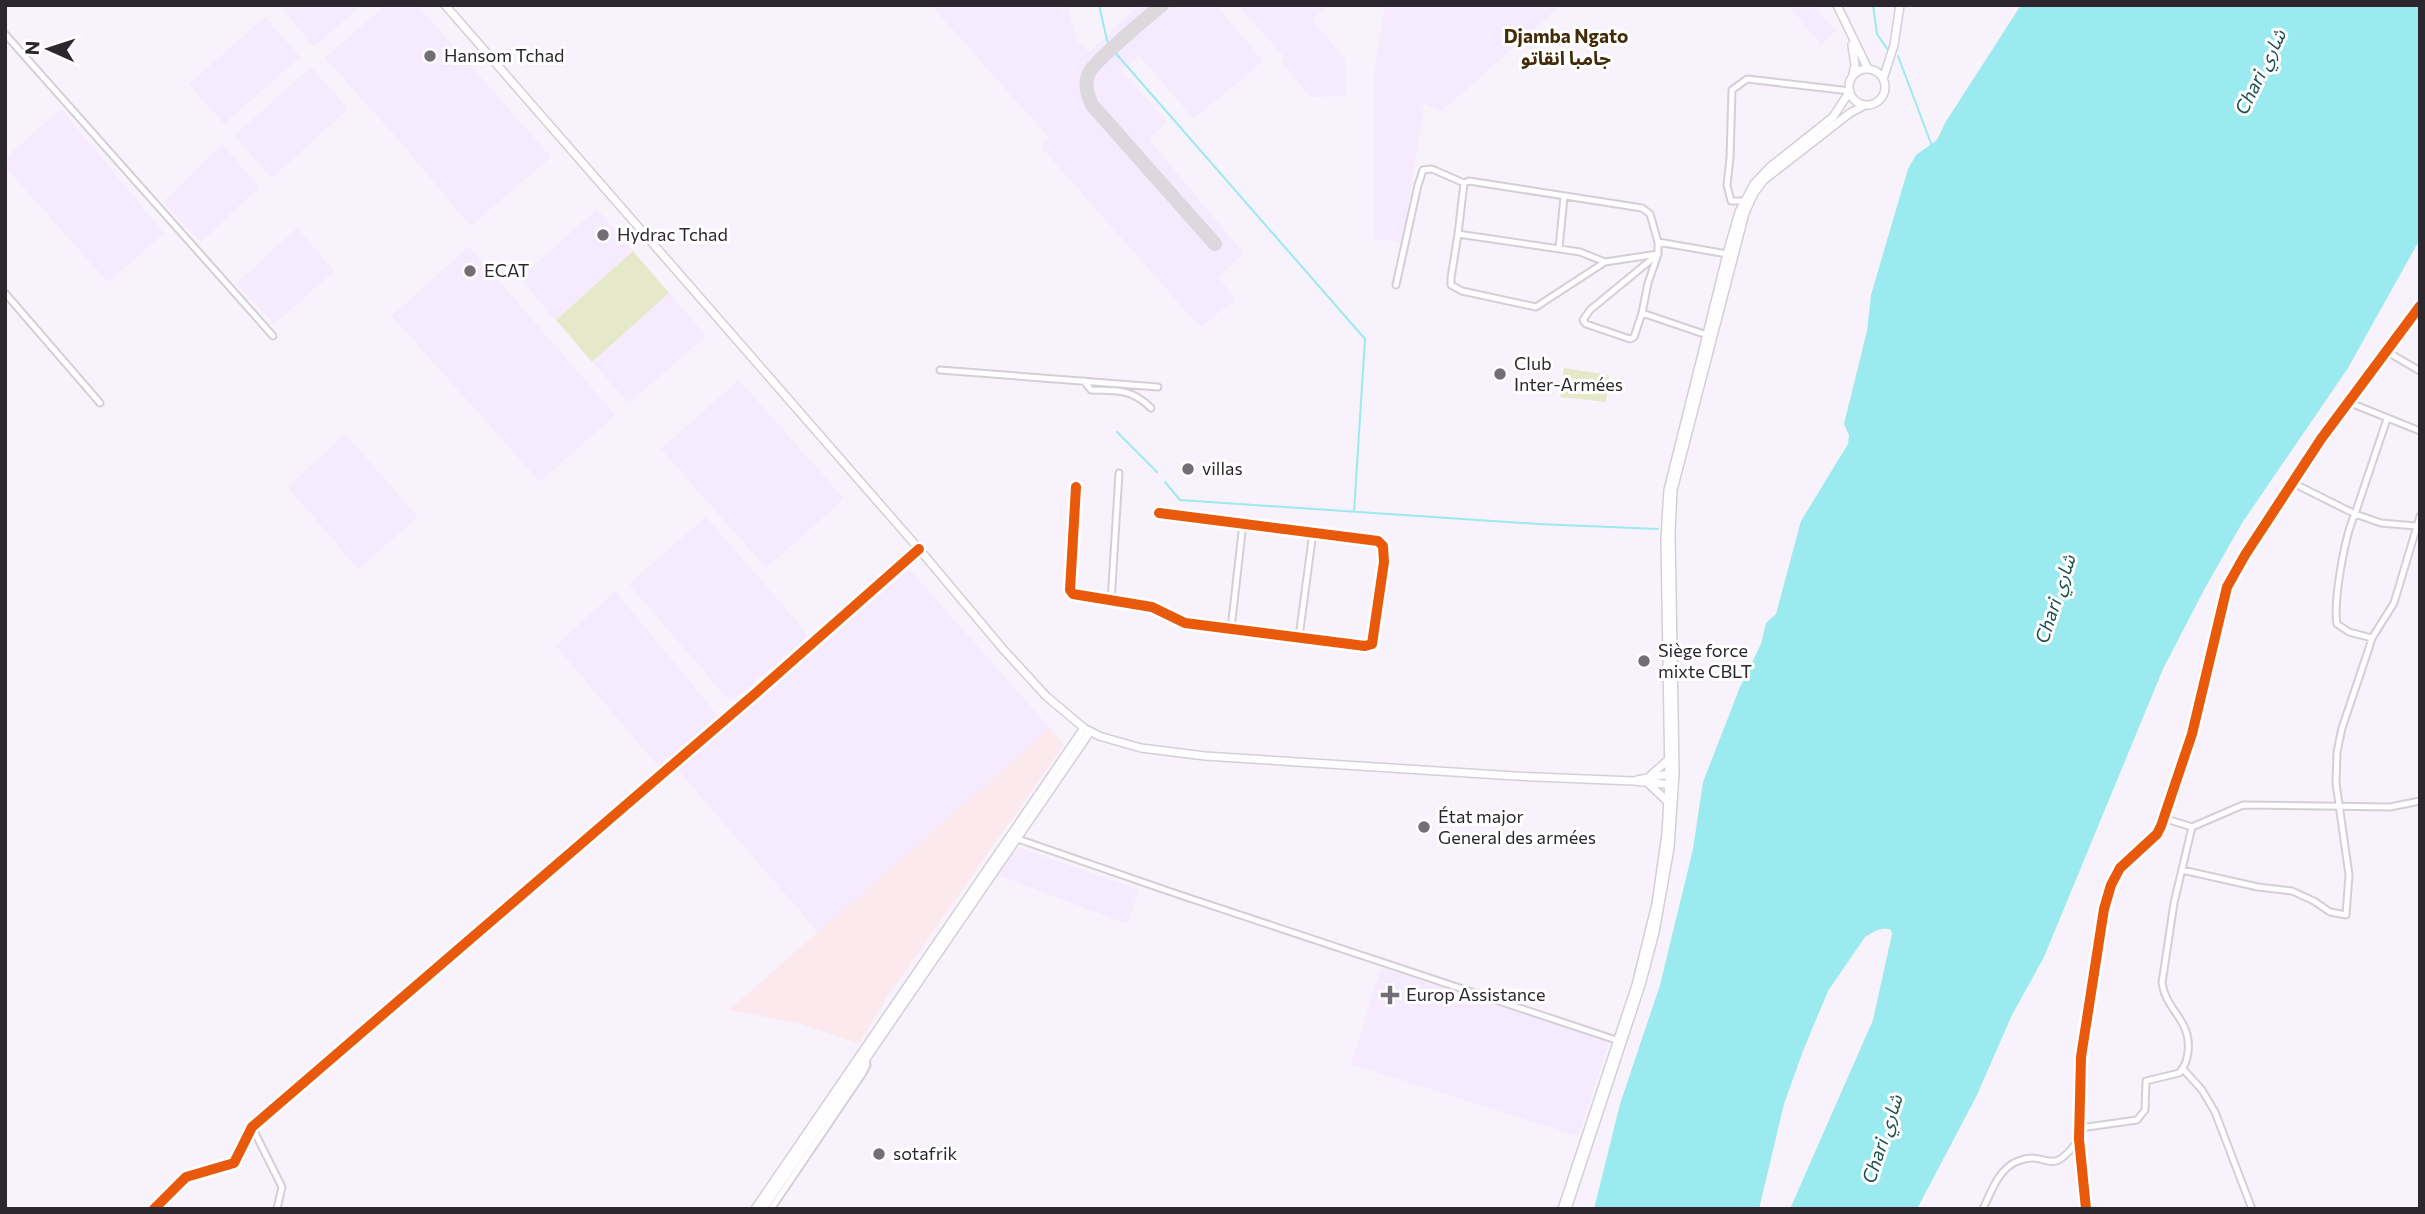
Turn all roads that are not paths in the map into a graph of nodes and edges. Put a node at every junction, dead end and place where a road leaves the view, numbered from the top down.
1 (445, 5) edge
2 (1836, 5) edge
3 (1900, 5) edge
4 (1849, 30) junction
5 (5, 34) edge
6 (1888, 60) junction
7 (1870, 69) junction
8 (1852, 77) junction
9 (1883, 79) junction
10 (1850, 91) junction
11 (1865, 105) junction
12 (1464, 183) junction
13 (1564, 197) junction
14 (1744, 201) junction
15 (1458, 234) junction
16 (1658, 242) junction
17 (1559, 248) junction
18 (1658, 254) junction
19 (1727, 254) junction
20 (1605, 262) junction
21 (1396, 285) dead end
22 (5, 293) edge
23 (2420, 306) edge
24 (1642, 313) junction
25 (1710, 331) junction
26 (273, 336) dead end
27 (2386, 351) junction
28 (940, 370) dead end
29 (2420, 371) edge
30 (1084, 381) junction
31 (1158, 387) dead end
32 (2348, 402) junction
33 (100, 403) dead end
34 (1151, 408) dead end
35 (2387, 419) junction
36 (2420, 431) edge
37 (1119, 473) dead end
38 (2293, 483) junction
39 (1076, 487) dead end
40 (1159, 513) dead end
41 (2355, 514) junction
42 (2420, 516) edge
43 (1243, 523) junction
44 (2416, 526) junction
45 (1313, 532) junction
46 (919, 549) junction
47 (1111, 602) junction
48 (1231, 629) junction
49 (1299, 637) junction
50 (2372, 638) junction
51 (1075, 721) junction
52 (1087, 730) junction
53 (1098, 736) junction
54 (1080, 739) junction
55 (1668, 760) junction
56 (1672, 773) junction
57 (1649, 780) junction
58 (1672, 785) junction
59 (2420, 802) edge
60 (1668, 803) junction
61 (2339, 804) junction
62 (2163, 818) junction
63 (2192, 827) junction
64 (1012, 837) junction
65 (2182, 870) junction
66 (1620, 1041) junction
67 (863, 1057) junction
68 (2183, 1069) junction
69 (252, 1127) junction
70 (2080, 1128) junction
71 (2079, 1139) junction
72 (154, 1209) edge
73 (277, 1209) edge
74 (755, 1209) edge
75 (763, 1209) edge
76 (771, 1209) edge
77 (1562, 1209) edge
78 (1567, 1209) edge
79 (1983, 1209) edge
80 (2086, 1209) edge
81 (2252, 1209) edge

1 - 46 main road
2 - 4 main road
3 - 6 main road
4 - 7 main road
4 - 8 main road
5 - 26 street
6 - 7 main road
6 - 9 main road
7 - 8 main road
7 - 9 main road
8 - 10 main road
9 - 11 main road
10 - 11 main road
10 - 14 main road
10 - 14 street
11 - 25 main road
12 - 13 street
12 - 15 street
12 - 21 street
13 - 16 street
13 - 17 street
14 - 19 main road
15 - 17 street
15 - 20 street
16 - 18 street
16 - 19 street
17 - 20 street
18 - 20 street
18 - 24 street
18 - 24 street
19 - 25 main road
22 - 33 street
23 - 27 street
24 - 25 street
25 - 55 main road
25 - 56 main road
27 - 29 street
27 - 32 street
28 - 30 street
30 - 31 street
30 - 34 street
32 - 35 street
32 - 38 street
35 - 36 street
35 - 41 street
37 - 47 street
38 - 41 street
38 - 62 street
39 - 47 street
40 - 43 street
41 - 44 street
41 - 50 street
42 - 44 street
43 - 45 street
43 - 48 street
44 - 50 street
45 - 49 street
45 - 49 street
46 - 51 main road
46 - 69 street
47 - 48 street
48 - 49 street
50 - 61 street
51 - 52 main road
51 - 54 main road
52 - 53 main road
52 - 54 main road
53 - 54 main road
53 - 57 main road
54 - 64 main road
55 - 56 main road
55 - 57 main road
56 - 57 main road
56 - 58 main road
57 - 58 main road
57 - 60 main road
58 - 60 main road
58 - 66 main road
59 - 61 street
60 - 66 main road
61 - 63 street
61 - 65 street
62 - 63 street
62 - 70 street
63 - 65 street
64 - 66 street
64 - 67 main road
65 - 68 street
66 - 77 main road
66 - 78 main road
67 - 74 main road
67 - 75 main road
67 - 76 street
68 - 70 street
68 - 81 street
69 - 72 street
69 - 73 street
70 - 71 street
71 - 79 street
71 - 80 street

